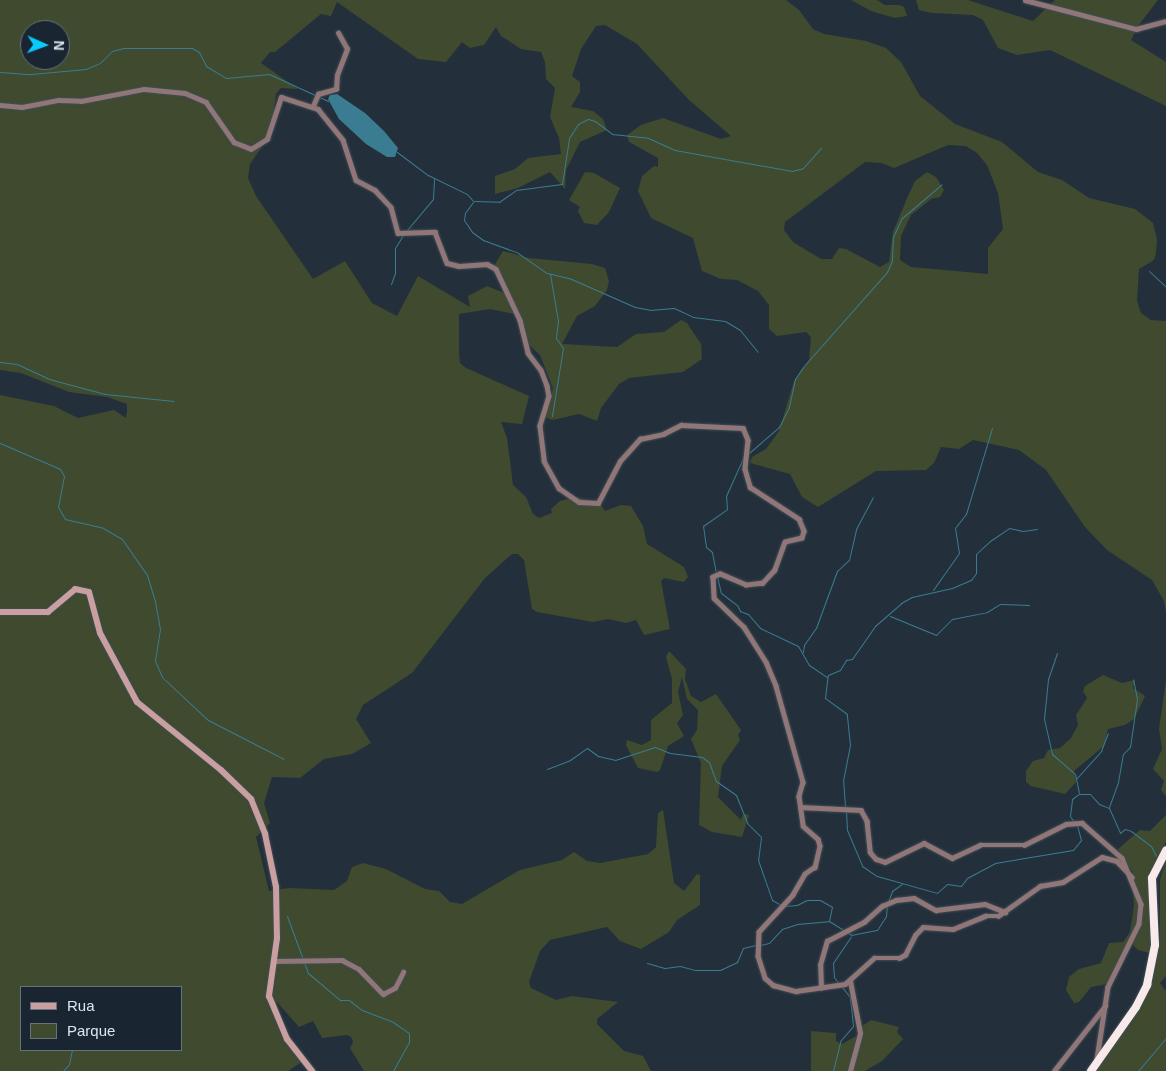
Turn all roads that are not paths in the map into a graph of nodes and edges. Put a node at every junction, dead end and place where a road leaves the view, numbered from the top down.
1 (1025, 0) edge
2 (1166, 21) edge
3 (338, 33) dead end
4 (0, 105) edge
5 (313, 106) junction
6 (0, 612) edge
7 (800, 807) junction
8 (1166, 850) edge
9 (1132, 877) junction
10 (1005, 912) junction
11 (275, 961) junction
12 (403, 972) dead end
13 (850, 981) junction
14 (821, 988) junction
15 (1105, 1006) junction
16 (1098, 1059) junction
17 (312, 1071) edge
18 (850, 1071) edge
19 (1054, 1071) edge
20 (1090, 1071) edge

1 - 2 street
3 - 5 street
4 - 5 street
5 - 7 street
6 - 11 street
7 - 9 street
7 - 14 street
8 - 16 highway
9 - 10 street
9 - 15 street
10 - 13 street
10 - 14 street
11 - 12 street
11 - 17 street
13 - 14 street
13 - 18 street
15 - 16 street
15 - 19 street
16 - 20 highway

